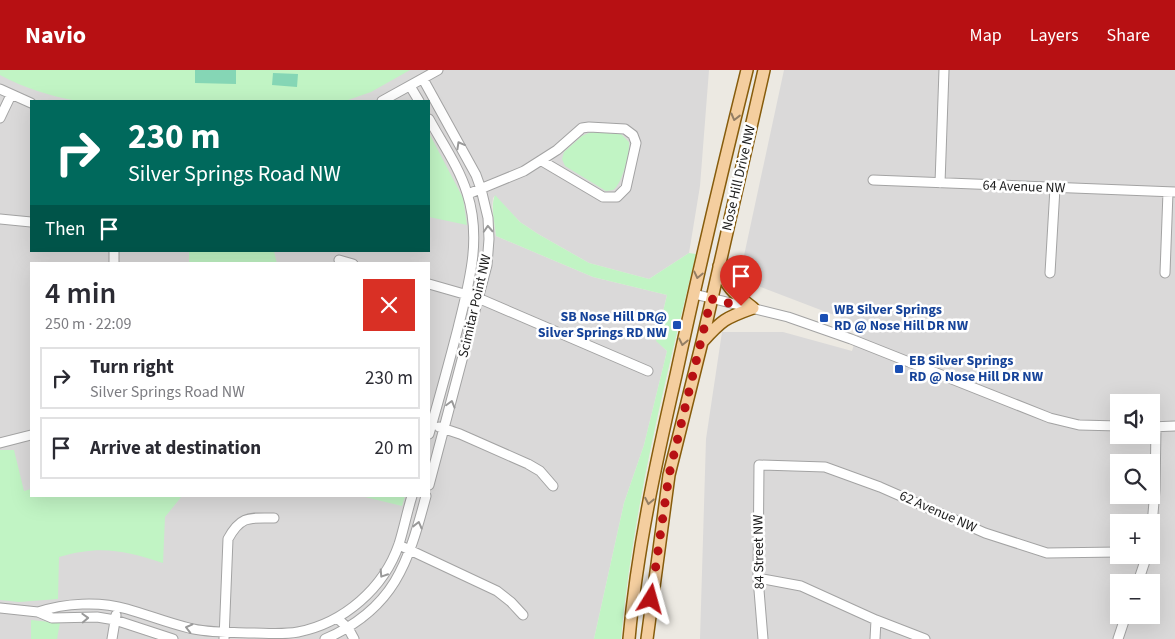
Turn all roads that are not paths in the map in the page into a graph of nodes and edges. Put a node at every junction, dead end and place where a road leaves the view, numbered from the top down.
1 (438, 70) edge
2 (747, 70) edge
3 (764, 70) edge
4 (944, 70) edge
5 (423, 78) junction
6 (410, 86) junction
7 (0, 89) edge
8 (11, 95) junction
9 (384, 100) edge
10 (418, 100) edge
11 (30, 102) edge
12 (0, 118) edge
13 (430, 121) edge
14 (542, 160) junction
15 (873, 180) dead end
16 (940, 183) junction
17 (1055, 188) junction
18 (481, 189) junction
19 (1171, 192) edge
20 (468, 194) junction
21 (0, 219) edge
22 (30, 222) edge
23 (339, 260) dead end
24 (346, 262) edge
25 (719, 266) junction
26 (1165, 272) dead end
27 (1050, 273) dead end
28 (430, 284) edge
29 (466, 294) junction
30 (694, 294) junction
31 (478, 298) junction
32 (711, 299) junction
33 (753, 308) junction
34 (702, 342) junction
35 (648, 371) dead end
36 (1110, 426) edge
37 (1175, 426) edge
38 (1160, 427) edge
39 (430, 428) edge
40 (444, 428) junction
41 (30, 434) edge
42 (0, 444) edge
43 (1154, 444) edge
44 (759, 465) joint
45 (430, 481) edge
46 (553, 486) dead end
47 (412, 497) edge
48 (426, 497) edge
49 (1153, 514) edge
50 (274, 518) dead end
51 (399, 545) junction
52 (411, 551) junction
53 (1110, 552) edge
54 (758, 578) junction
55 (117, 607) junction
56 (0, 608) edge
57 (38, 612) junction
58 (523, 615) dead end
59 (337, 618) junction
60 (115, 620) junction
61 (876, 620) junction
62 (1123, 624) edge
63 (348, 628) junction
64 (224, 635) edge
65 (338, 636) edge
66 (112, 639) edge
67 (173, 639) edge
68 (325, 639) edge
69 (354, 639) edge
70 (629, 639) edge
71 (647, 639) edge
72 (763, 639) edge
73 (875, 639) edge
74 (925, 639) edge
75 (1118, 639) edge

1 - 5 street
2 -> 30 main road, Nose Hill Drive NW
3 - 25 main road, Nose Hill Drive NW
4 - 16 street
5 - 6 street
18 -> 5 street, Scimitar Point NW
6 - 9 street
6 - 10 street
7 - 8 street
8 - 11 street
8 - 12 street
13 - 20 street, Scimitar Point NW
14 - 14 street
14 - 18 street
15 - 16 street, 64 Avenue NW
16 - 17 street, 64 Avenue NW
17 - 19 street, 64 Avenue NW
17 - 27 street
18 - 20 street
31 -> 18 street, Scimitar Point NW
19 - 26 street
20 - 29 street, Scimitar Point NW
21 - 22 street
23 - 24 street
25 - 32 main road, Nose Hill Drive NW
25 - 33 main road
28 - 29 street
29 - 31 street
29 - 39 street, Scimitar Point NW
30 - 32 street
30 -> 70 main road, Nose Hill Drive NW
31 - 35 street
40 -> 31 street, Scimitar Point NW
32 - 33 street
32 - 34 main road, Nose Hill Drive NW
33 - 34 main road
33 - 36 street
34 - 71 main road, Nose Hill Drive NW
37 - 38 street
39 - 40 street
40 - 45 street, Scimitar Point NW
40 - 46 street
41 - 42 street
43 - 49 street
44 - 53 street, 62 Avenue NW
44 - 54 street, 84 Street NW
47 - 51 street
52 -> 48 street
50 - 64 street
51 - 52 street
51 -> 59 street
52 - 58 street
52 - 63 street
54 - 61 street
54 - 72 street, 84 Street NW
55 - 57 street
55 - 60 street
64 -> 55 street
56 - 57 street
57 -> 60 street
59 - 63 street
59 - 64 street
59 - 65 street
60 - 66 street
60 - 67 street
61 - 73 street
61 - 74 street
62 - 75 street
63 - 65 street
63 - 69 street
65 - 68 street

